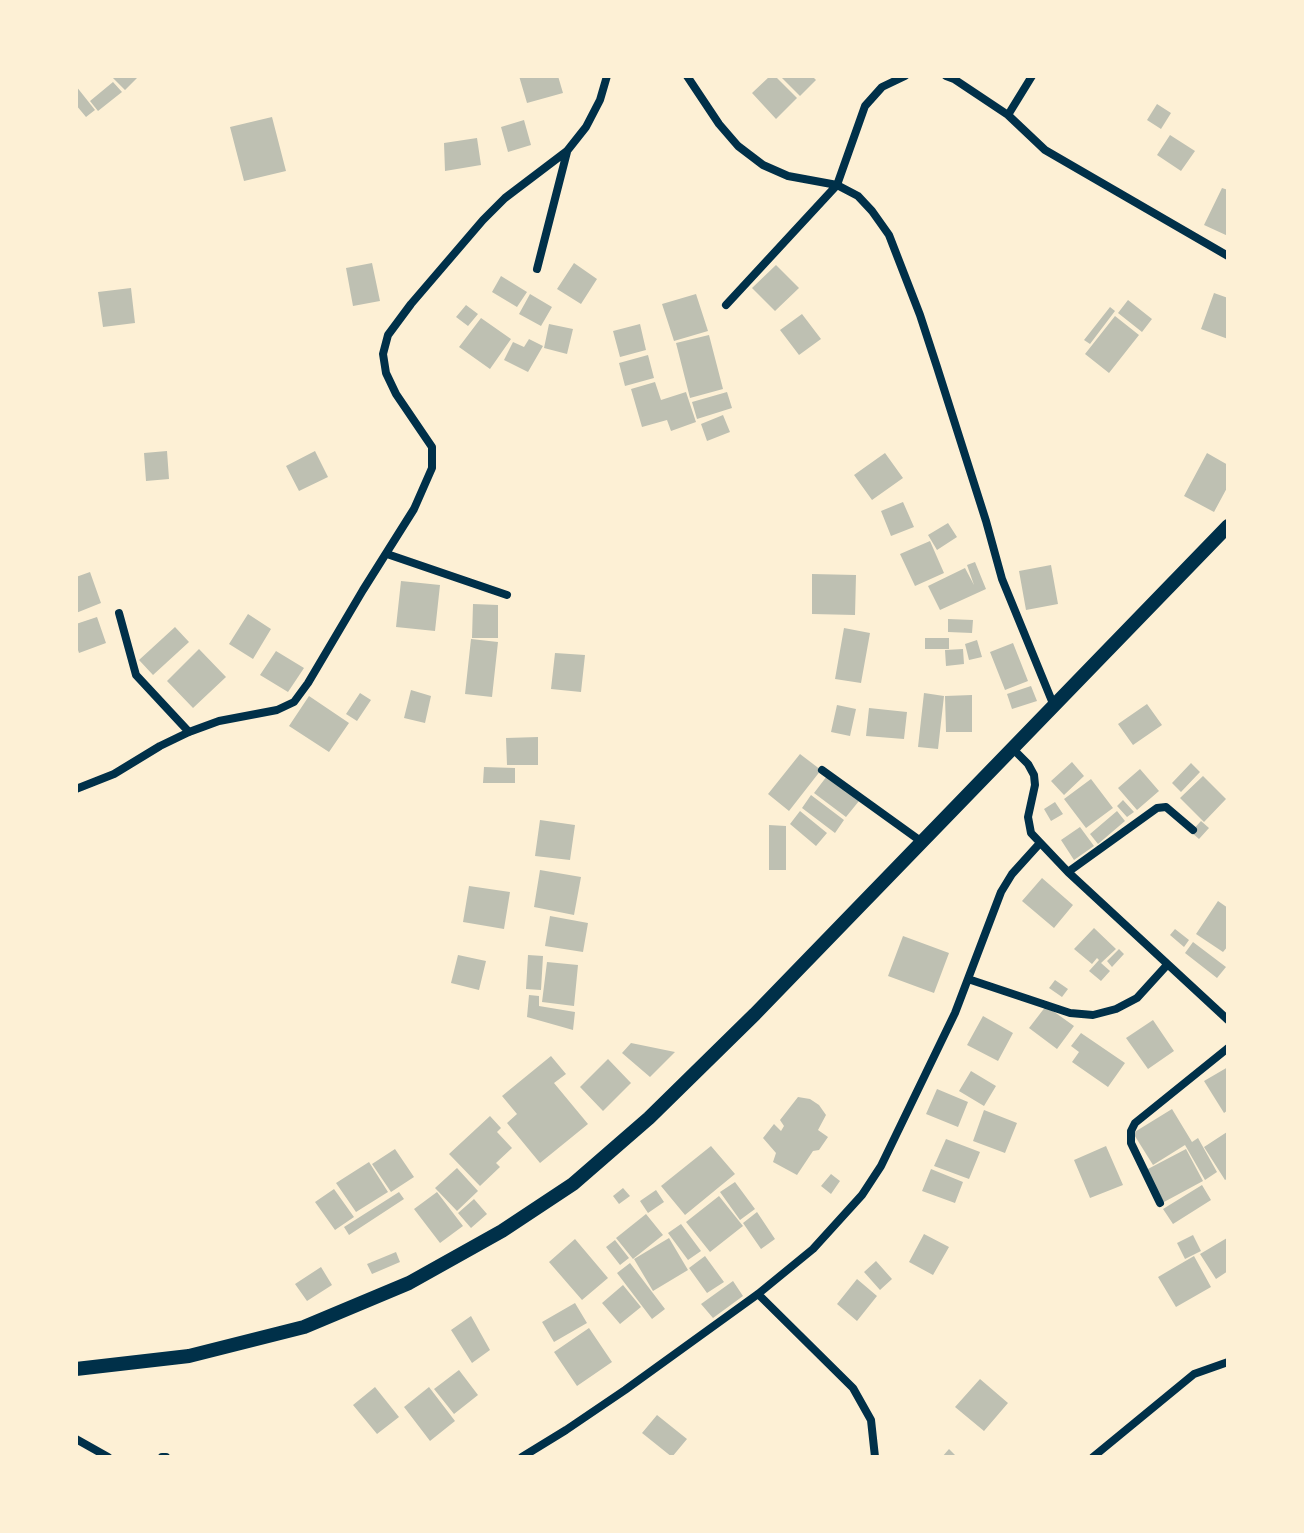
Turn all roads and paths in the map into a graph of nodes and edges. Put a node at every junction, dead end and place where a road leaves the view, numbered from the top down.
1 (607, 76) edge
2 (687, 76) edge
3 (905, 76) edge
4 (946, 76) edge
5 (1032, 76) edge
6 (1008, 115) junction
7 (567, 151) junction
8 (837, 185) junction
9 (1228, 256) edge
10 (537, 269) dead end
11 (726, 305) dead end
12 (1228, 526) edge
13 (387, 554) junction
14 (507, 595) dead end
15 (119, 613) dead end
16 (1054, 706) junction
17 (189, 732) junction
18 (1013, 749) junction
19 (822, 770) dead end
20 (76, 789) edge
21 (1193, 830) dead end
22 (922, 842) junction
23 (1040, 843) junction
24 (1068, 872) junction
25 (1167, 965) junction
26 (968, 979) junction
27 (1228, 1020) edge
28 (1228, 1048) edge
29 (1160, 1203) dead end
30 (758, 1294) junction
31 (1228, 1362) edge
32 (76, 1369) edge
33 (76, 1439) edge
34 (108, 1457) edge
35 (522, 1457) edge
36 (875, 1457) edge
37 (1093, 1457) edge

1 - 7 street
2 - 8 street
3 - 8 street
4 - 6 street
5 - 6 street
6 - 9 street
7 - 10 street
7 - 13 street
8 - 11 street
8 - 16 street
12 - 16 main road
13 - 14 street
13 - 17 street
15 - 17 street
16 - 18 main road
17 - 20 street
18 - 22 main road
18 - 23 street
19 - 22 street
21 - 24 street
22 - 32 main road
23 - 24 street
23 - 26 street
24 - 25 street
25 - 26 street
25 - 27 street
26 - 30 street
28 - 29 street
30 - 35 street
30 - 36 street
31 - 37 street
33 - 34 street

